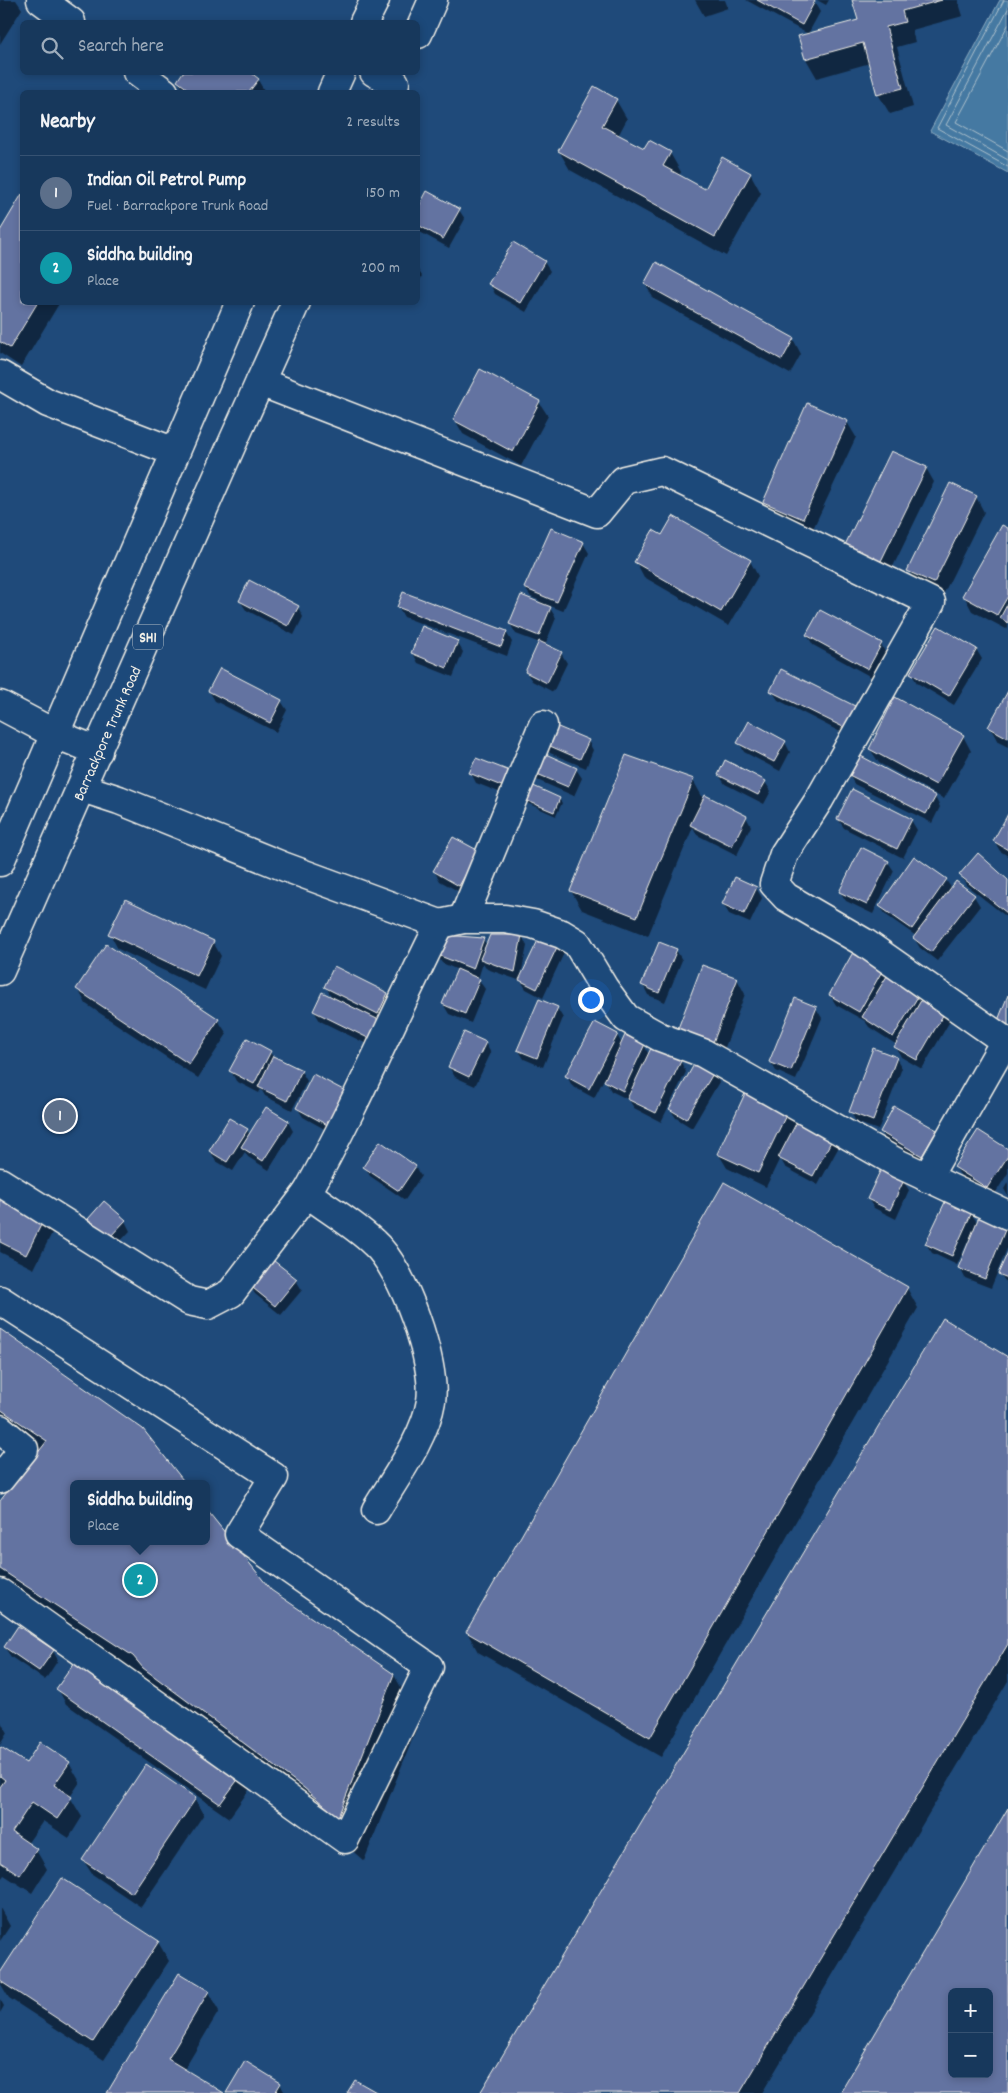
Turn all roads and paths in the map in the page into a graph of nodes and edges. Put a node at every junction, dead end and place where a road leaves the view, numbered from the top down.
1 (41, 0) edge
2 (375, 0) edge
3 (433, 0) edge
4 (68, 20) edge
5 (365, 20) edge
6 (420, 29) edge
7 (141, 75) edge
8 (340, 75) edge
9 (161, 90) edge
10 (333, 90) edge
11 (239, 305) edge
12 (295, 305) edge
13 (0, 375) edge
14 (260, 382) junction
15 (175, 452) junction
16 (0, 705) edge
17 (543, 725) dead end
18 (55, 734) junction
19 (98, 751) junction
20 (82, 788) junction
21 (0, 862) edge
22 (452, 921) junction
23 (0, 971) edge
24 (1006, 1042) edge
25 (927, 1178) junction
26 (0, 1182) edge
27 (307, 1193) junction
28 (1008, 1215) edge
29 (0, 1300) edge
30 (0, 1429) edge
31 (0, 1479) edge
32 (376, 1510) dead end
33 (0, 1593) edge

1 - 4 street
2 - 5 street
3 - 6 street
7 - 9 street
8 - 10 street
11 - 15 street
12 - 14 street, Barrackpore Trunk Road / SH1
13 - 15 street
14 - 19 street, Barrackpore Trunk Road / SH1
14 - 24 street
15 - 18 street
16 - 18 street
17 - 22 street
18 - 19 street
18 - 21 street
19 - 20 street, Barrackpore Trunk Road / SH1
20 - 22 street
20 - 23 street, Barrackpore Trunk Road / SH1
22 - 25 street
22 - 27 street
24 - 25 street
25 - 28 street
26 - 27 street
27 - 32 street
29 - 33 street
30 - 31 street

